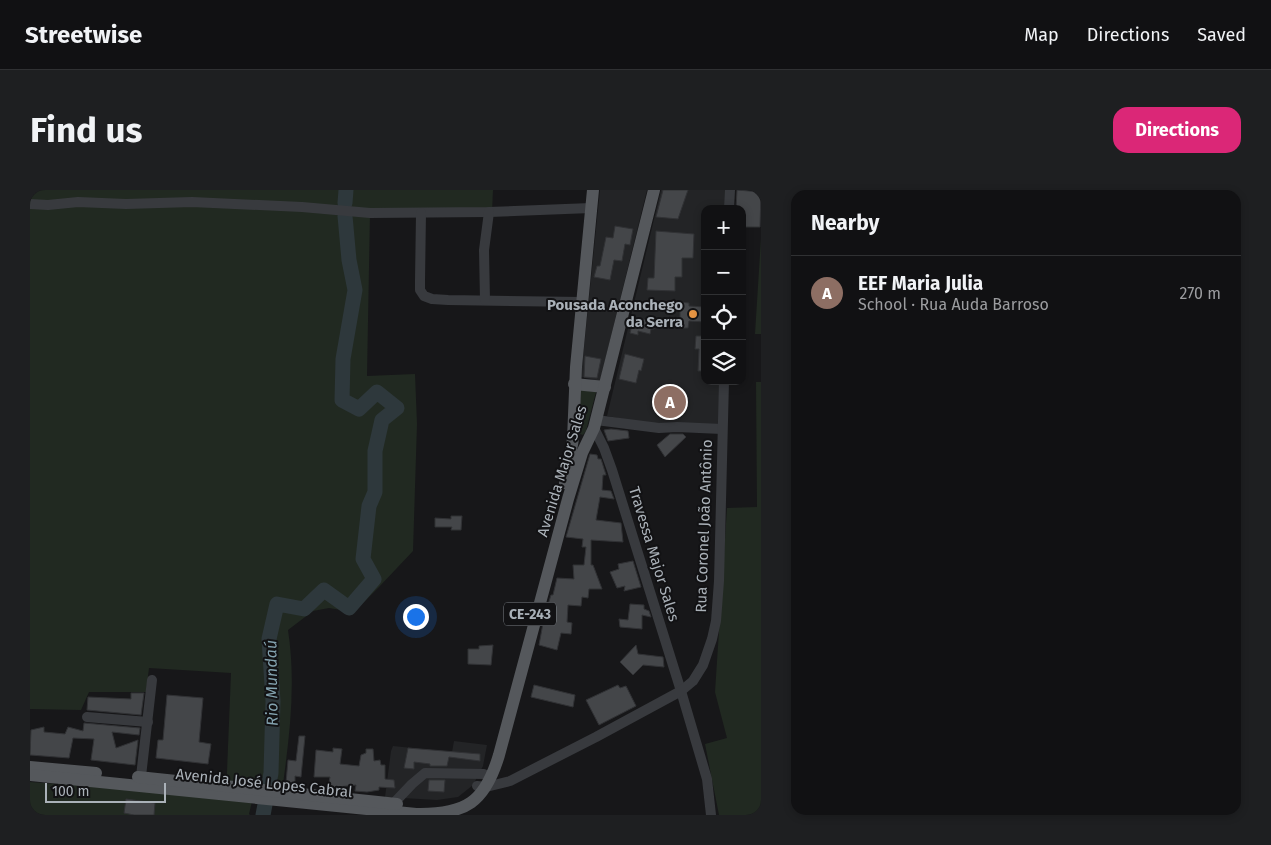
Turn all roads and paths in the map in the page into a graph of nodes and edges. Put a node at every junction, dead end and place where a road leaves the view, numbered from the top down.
1 (593, 190) edge
2 (654, 190) edge
3 (730, 190) edge
4 (30, 204) edge
5 (729, 205) edge
6 (591, 208) junction
7 (490, 212) junction
8 (421, 213) junction
9 (485, 300) junction
10 (582, 302) junction
11 (574, 384) junction
12 (724, 385) edge
13 (604, 387) junction
14 (595, 424) junction
15 (722, 429) junction
16 (573, 438) junction
17 (586, 442) junction
18 (553, 543) junction
19 (152, 680) dead end
20 (681, 691) junction
21 (87, 716) dead end
22 (148, 722) junction
23 (30, 767) edge
24 (30, 775) edge
25 (83, 776) junction
26 (140, 782) junction
27 (482, 782) junction
28 (393, 808) junction
29 (711, 815) edge

1 - 6 main road, CE-243
2 - 13 main road, Avenida Major Sales / CE-243
3 - 5 street
4 - 8 street
6 - 7 street
6 - 10 main road, CE-243
7 - 8 street
7 - 9 street
8 - 9 street
9 - 10 street
10 - 11 main road, CE-243
11 - 13 main road
11 - 16 main road, CE-243
12 - 15 street, Rua Coronel João Antônio
13 - 14 main road, Avenida Major Sales / CE-243
14 - 15 street
14 - 17 main road, Avenida Major Sales / CE-243
14 - 20 street, Travessa Major Sales
15 - 20 street, Rua Coronel João Antônio
16 - 17 main road
16 - 18 main road, Avenida Major Sales / CE-243
17 - 18 main road, Avenida Major Sales / CE-243
18 - 27 main road, Avenida Major Sales / CE-243
19 - 22 street
20 - 27 street, Rua Coronel João Antônio
20 - 29 street, Travessa Major Sales
21 - 22 street
22 - 26 street
23 - 25 main road, Avenida José Lopes Cabral
24 - 25 main road, Avenida José Lopes Cabral
25 - 26 main road, Avenida José Lopes Cabral
26 - 28 main road, Avenida José Lopes Cabral / CE-243
27 - 28 main road, Avenida José Lopes Cabral / CE-243
27 - 28 street, Rua Coronel João Antônio

